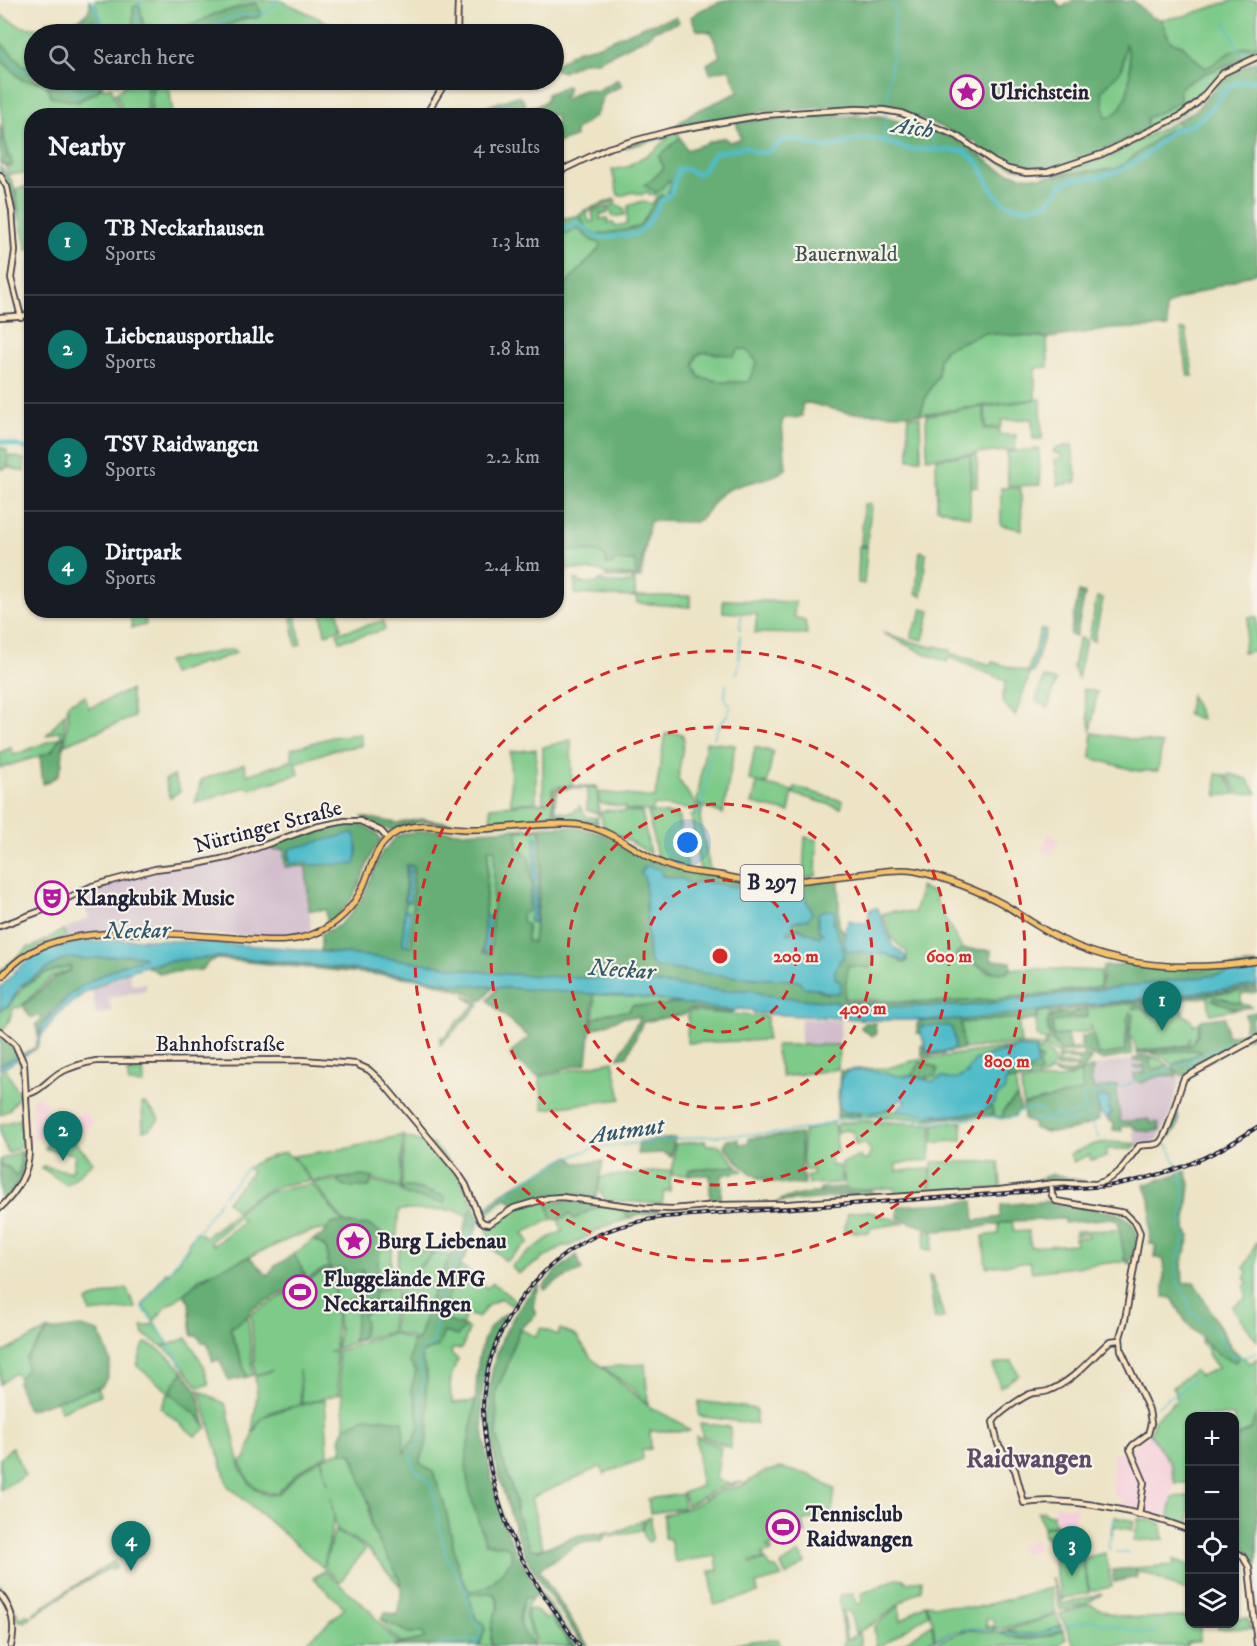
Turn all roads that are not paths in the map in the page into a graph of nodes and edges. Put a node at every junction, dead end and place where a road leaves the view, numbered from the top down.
1 (458, 0) edge
2 (457, 24) edge
3 (1257, 57) edge
4 (441, 90) edge
5 (430, 108) edge
6 (564, 169) edge
7 (0, 175) edge
8 (21, 316) junction
9 (24, 316) edge
10 (0, 317) edge
11 (374, 826) junction
12 (381, 831) junction
13 (399, 831) junction
14 (387, 840) junction
15 (0, 926) edge
16 (1257, 962) edge
17 (0, 978) edge
18 (0, 1031) edge
19 (1257, 1038) edge
20 (26, 1092) junction
21 (1052, 1186) junction
22 (0, 1208) edge
23 (1119, 1340) junction
24 (1138, 1515) junction
25 (1185, 1528) edge
26 (1239, 1554) edge
27 (0, 1594) edge
28 (1257, 1644) edge
29 (11, 1646) edge

1 - 2 street
3 - 6 street
4 - 5 street
7 - 8 street
8 - 9 street
8 - 10 street
11 - 12 street, Nürtinger Straße
11 - 14 street, Nürtinger Straße
11 - 15 street, Nürtinger Straße
12 - 13 street
12 - 14 street, Nürtinger Straße
13 - 14 main road, B 297
13 - 16 main road, B 297
14 - 17 main road, B 297
18 - 20 street
19 - 21 street
20 - 21 street, Bahnhofstraße
20 - 22 street
21 - 23 street, bridge
23 - 24 street
23 - 24 street
24 - 25 street
26 - 28 street
27 - 29 street

